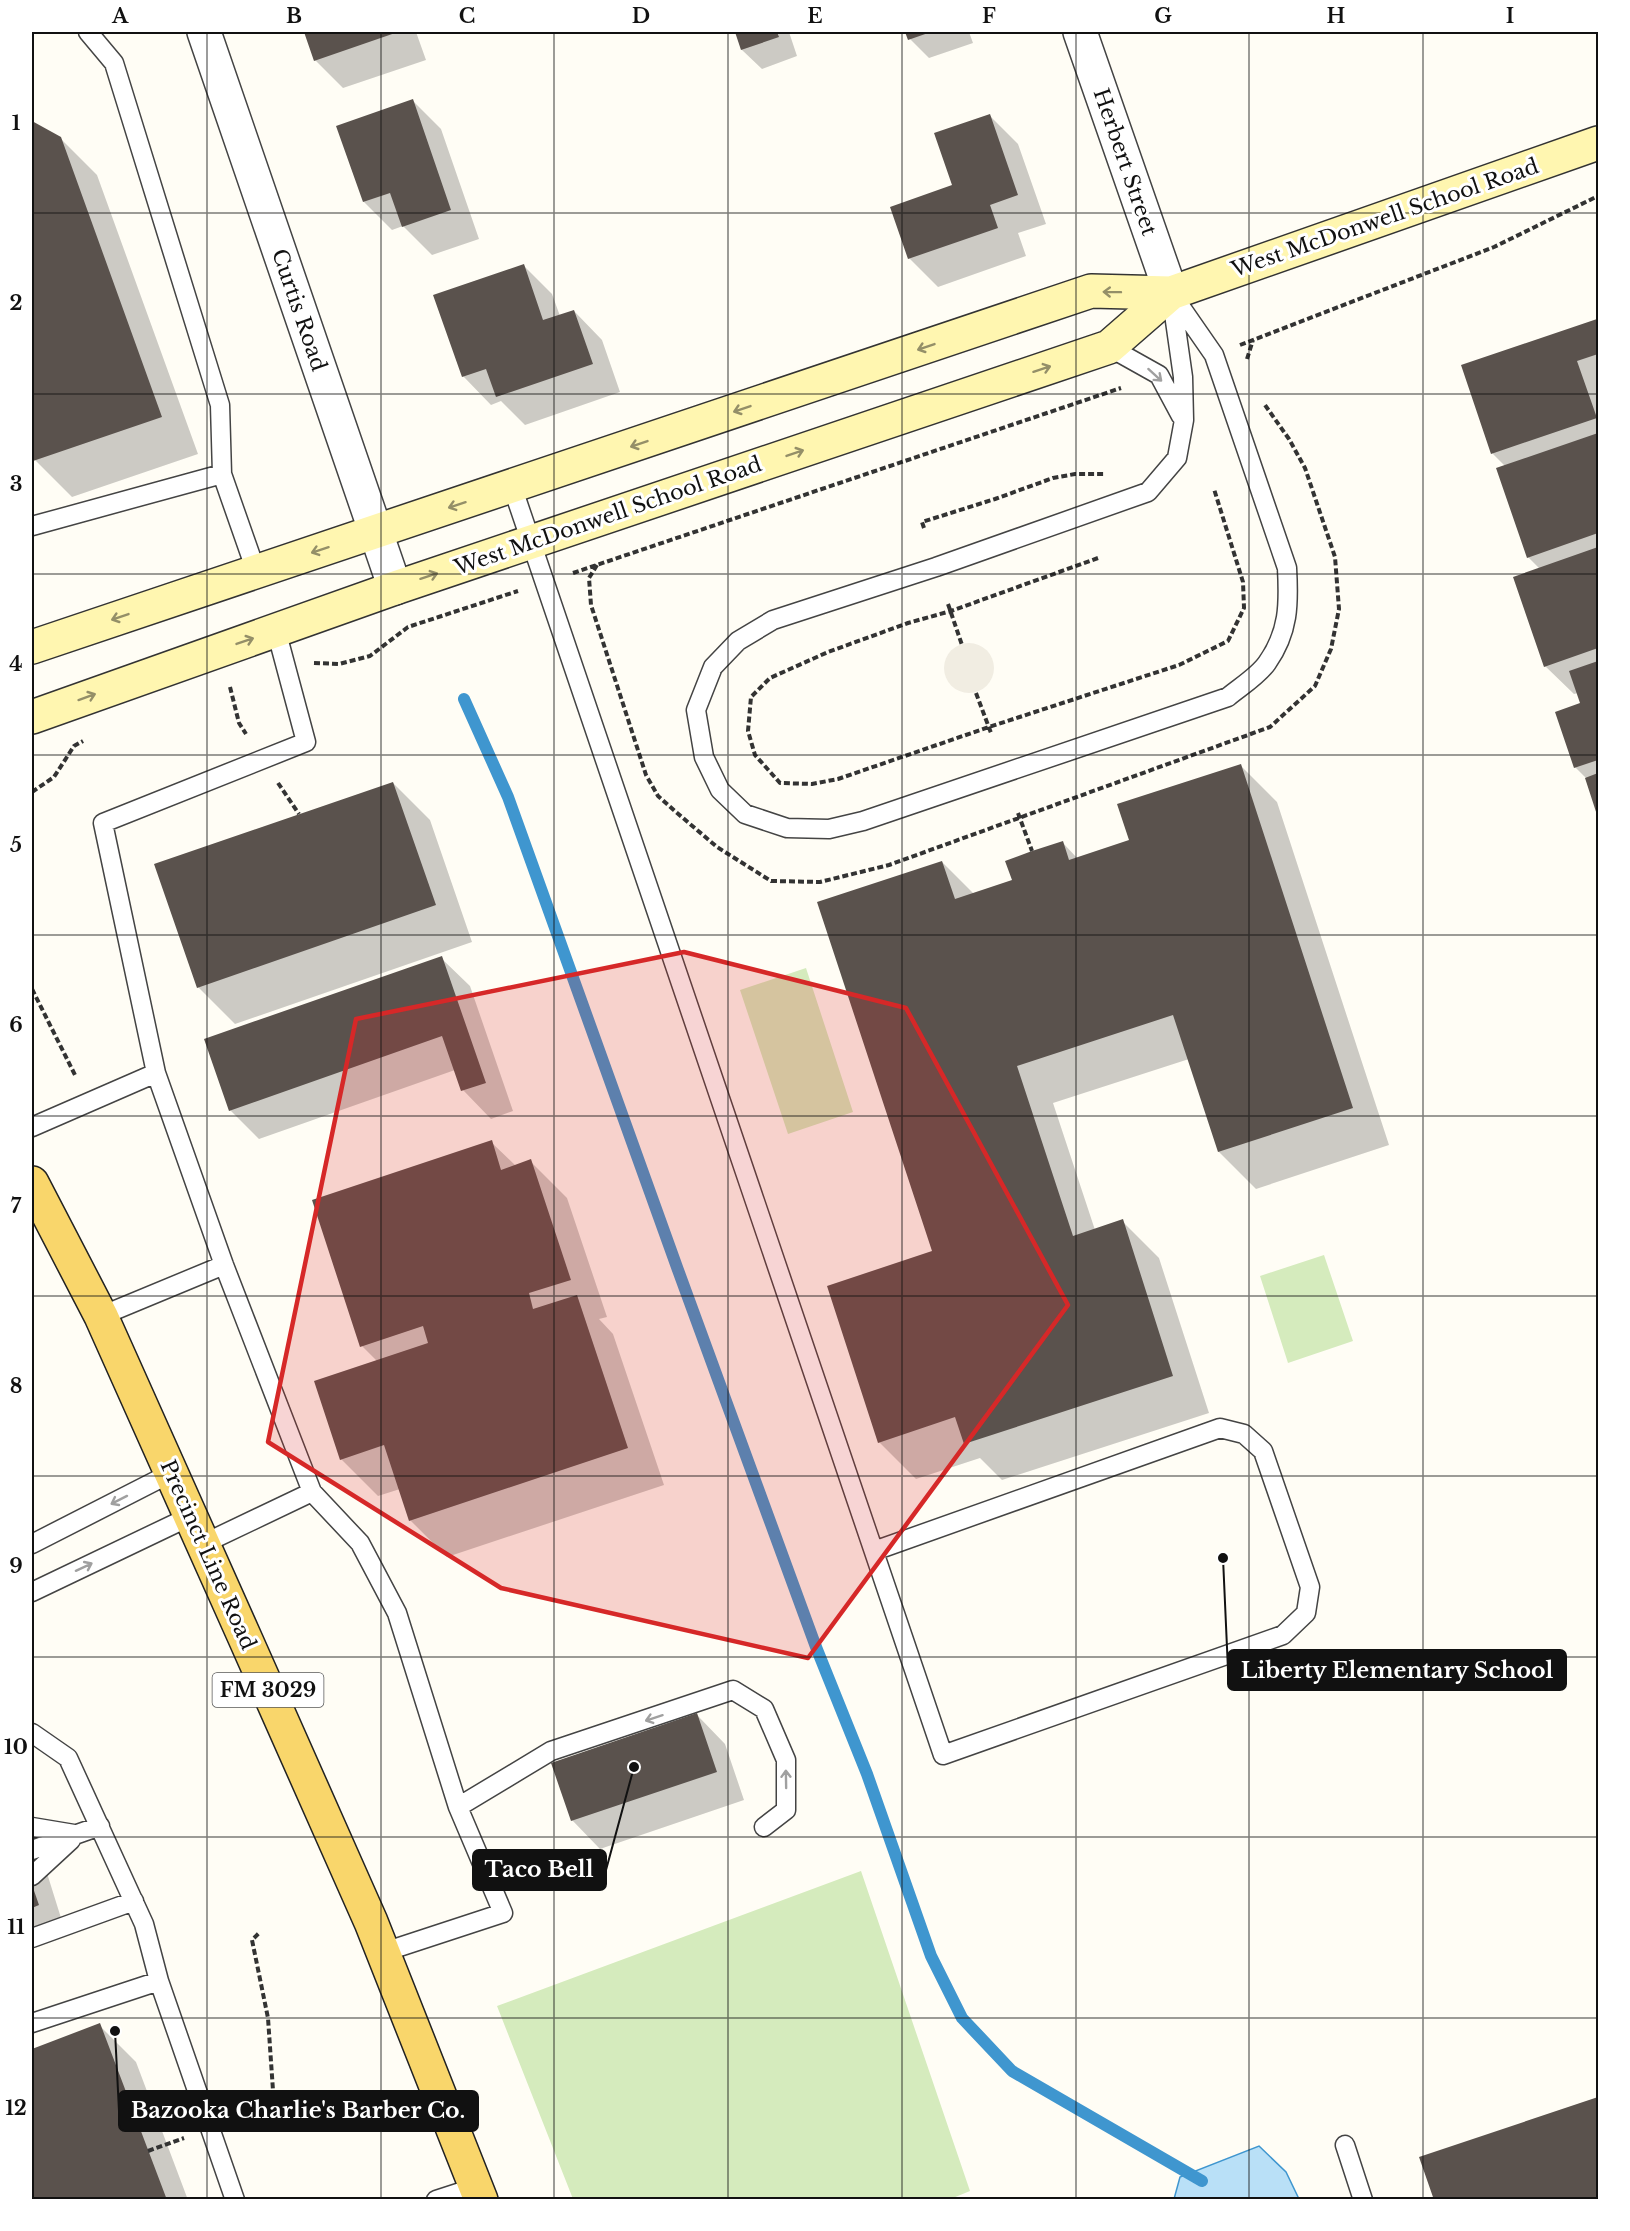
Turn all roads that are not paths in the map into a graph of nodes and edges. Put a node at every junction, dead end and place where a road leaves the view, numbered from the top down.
1 (88, 32) edge
2 (204, 32) edge
3 (1080, 32) edge
4 (1599, 143) edge
5 (1171, 293) junction
6 (1109, 347) junction
7 (1184, 420) junction
8 (222, 474) junction
9 (512, 486) junction
10 (32, 526) edge
11 (375, 532) junction
12 (532, 542) junction
13 (256, 571) junction
14 (395, 588) junction
15 (276, 630) junction
16 (32, 646) edge
17 (32, 717) edge
18 (156, 1073) junction
19 (32, 1127) edge
20 (32, 1183) edge
21 (224, 1265) junction
22 (101, 1316) junction
23 (171, 1473) junction
24 (312, 1492) junction
25 (197, 1530) junction
26 (32, 1544) edge
27 (874, 1551) junction
28 (32, 1592) edge
29 (32, 1733) edge
30 (458, 1807) junction
31 (100, 1826) junction
32 (32, 1827) edge
33 (764, 1827) dead end
34 (76, 1834) junction
35 (32, 1850) edge
36 (32, 1876) edge
37 (134, 1901) junction
38 (32, 1938) edge
39 (381, 1953) junction
40 (159, 1981) junction
41 (32, 2023) edge
42 (1345, 2145) dead end
43 (478, 2193) edge
44 (235, 2199) edge
45 (436, 2199) edge
46 (1363, 2199) edge

1 - 8 lane
2 - 11 street, Curtis Road
3 - 5 street, Herbert Street
4 - 5 main road, West McDonwell School Road
5 - 6 main road, West McDonwell School Road
5 - 7 lane
5 - 7 lane
5 -> 9 main road, West McDonwell School Road
6 -> 7 lane
12 -> 6 main road, West McDonwell School Road
8 - 10 lane
8 - 13 lane
9 -> 11 main road, West McDonwell School Road
9 - 12 lane
11 -> 13 main road, West McDonwell School Road
11 - 14 street, Curtis Road
14 -> 12 main road, West McDonwell School Road
12 - 27 lane
13 -> 16 main road, West McDonwell School Road
14 - 15 main road, West McDonwell School Road
17 -> 15 main road, West McDonwell School Road
15 - 18 lane
18 - 19 lane
18 - 21 lane
20 - 22 main road, Precinct Line Road / FM 3029
21 - 22 lane
21 - 24 lane
22 - 23 main road, Precinct Line Road / FM 3029
23 - 25 main road, Precinct Line Road / FM 3029
23 -> 26 lane
24 - 25 lane
24 - 30 lane
28 -> 25 lane
25 - 39 main road, Precinct Line Road / FM 3029
27 - 27 lane
29 - 31 lane
33 -> 30 lane
30 - 39 lane
31 - 34 lane
31 - 37 lane
32 - 34 lane
34 - 35 lane
34 - 36 lane
37 - 38 lane
37 - 40 lane
39 - 43 main road, Precinct Line Road / FM 3029
40 - 41 lane
40 - 44 lane
42 - 46 lane
43 - 45 lane

